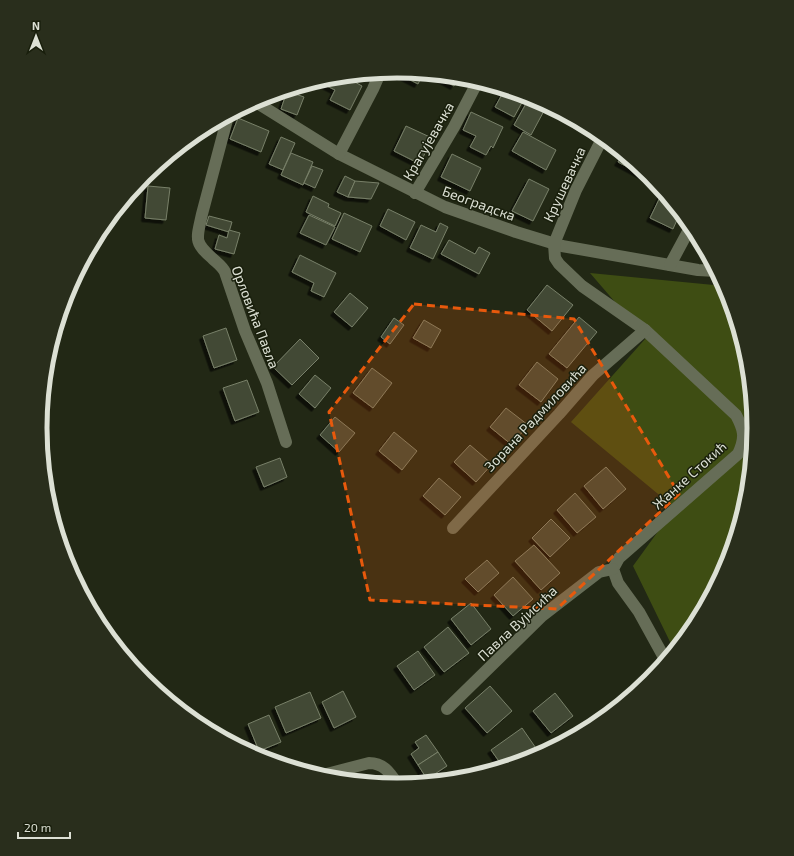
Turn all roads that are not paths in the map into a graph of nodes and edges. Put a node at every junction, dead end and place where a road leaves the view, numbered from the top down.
1 (377, 79) edge
2 (475, 87) edge
3 (261, 106) edge
4 (226, 123) edge
5 (600, 143) edge
6 (339, 154) junction
7 (415, 193) junction
8 (687, 233) edge
9 (554, 244) junction
10 (670, 265) junction
11 (710, 271) edge
12 (644, 330) junction
13 (286, 442) dead end
14 (453, 528) dead end
15 (613, 569) junction
16 (663, 655) edge
17 (447, 709) dead end
18 (334, 772) edge
19 (393, 778) edge

1 - 6 street
2 - 7 street, Крагујевачка
3 - 6 street, Београдска
4 - 13 street, Орловића Павла
5 - 9 street, Крушевачка
6 - 7 street, Београдска
7 - 9 street, Београдска
8 - 10 street
9 - 10 street, Београдска
9 - 12 street, Жанке Стокић
10 - 11 street, Београдска
12 - 14 street, Зорана Радмиловића
12 - 15 street, Жанке Стокић
15 - 16 street
15 - 17 street, Павла Вујисића
18 - 19 street

